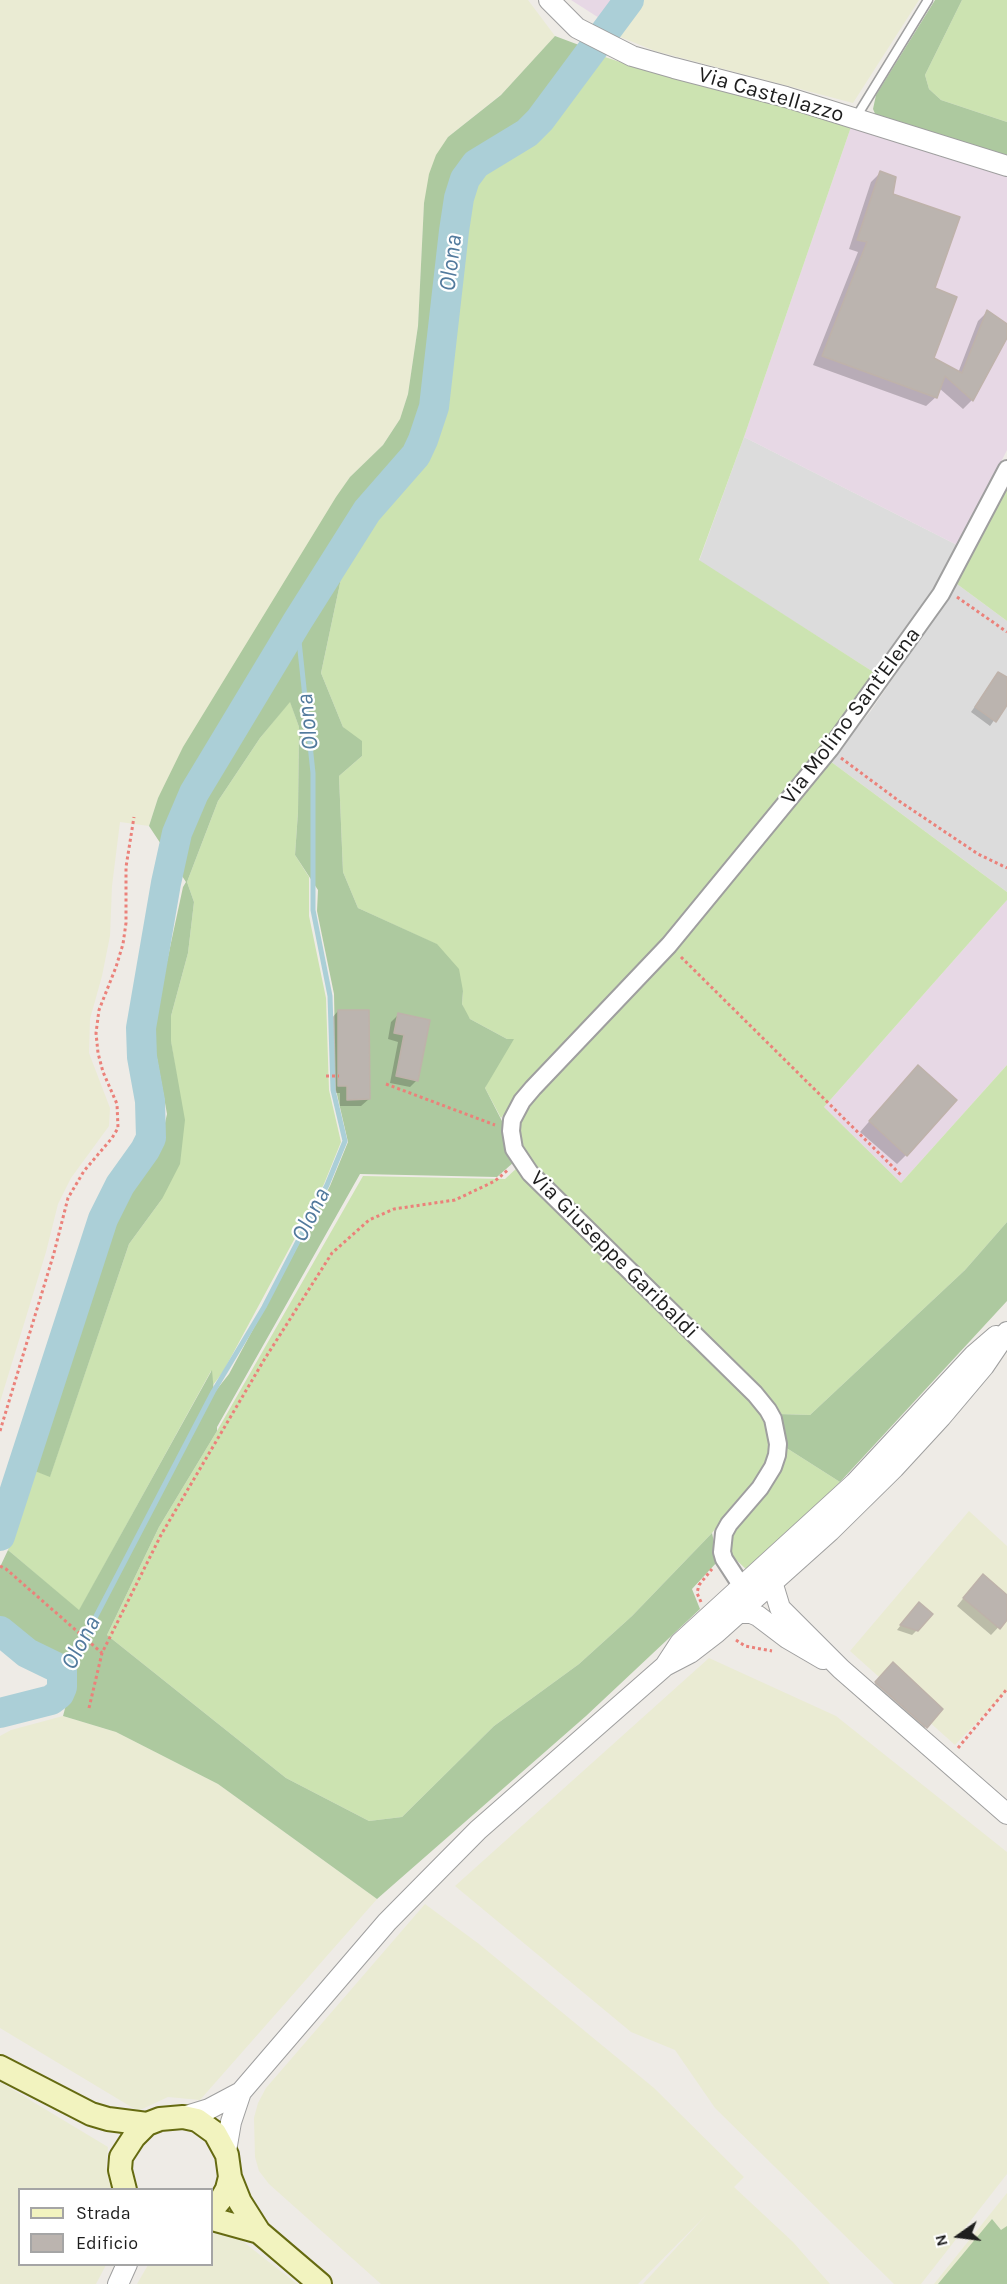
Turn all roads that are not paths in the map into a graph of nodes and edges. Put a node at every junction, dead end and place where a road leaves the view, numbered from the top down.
1 (549, 0) edge
2 (928, 0) edge
3 (855, 119) junction
4 (1007, 166) edge
5 (1007, 469) edge
6 (511, 1131) joint
7 (1007, 1325) edge
8 (1007, 1332) edge
9 (918, 1416) junction
10 (737, 1580) dead end
11 (772, 1585) junction
12 (749, 1611) junction
13 (665, 1666) junction
14 (841, 1669) junction
15 (1007, 1814) edge
16 (0, 2067) edge
17 (241, 2092) junction
18 (91, 2114) junction
19 (183, 2117) junction
20 (147, 2124) junction
21 (226, 2151) junction
22 (121, 2157) junction
23 (230, 2178) junction
24 (124, 2188) edge
25 (213, 2209) edge
26 (213, 2219) edge
27 (259, 2232) junction
28 (127, 2266) edge
29 (118, 2284) edge
30 (320, 2284) edge

1 - 3 street, Via Castellazzo
2 - 3 lane
3 - 4 street, Via Castellazzo
5 - 6 street, Via Molino Sant'Elena
6 - 10 street, Via Giuseppe Garibaldi
7 - 9 street
8 - 11 street
9 - 12 street
9 - 13 street
11 - 12 street
11 - 14 street
12 - 13 street
12 - 14 street
13 - 17 street
14 - 15 street
16 - 18 main road
17 - 19 street
17 - 21 street
18 - 20 main road
18 - 22 main road
19 - 20 main road
19 - 21 main road
20 - 22 main road
21 - 23 main road
22 - 24 main road
23 - 25 main road
23 - 27 main road
26 - 27 main road
27 - 30 main road
28 - 29 street

